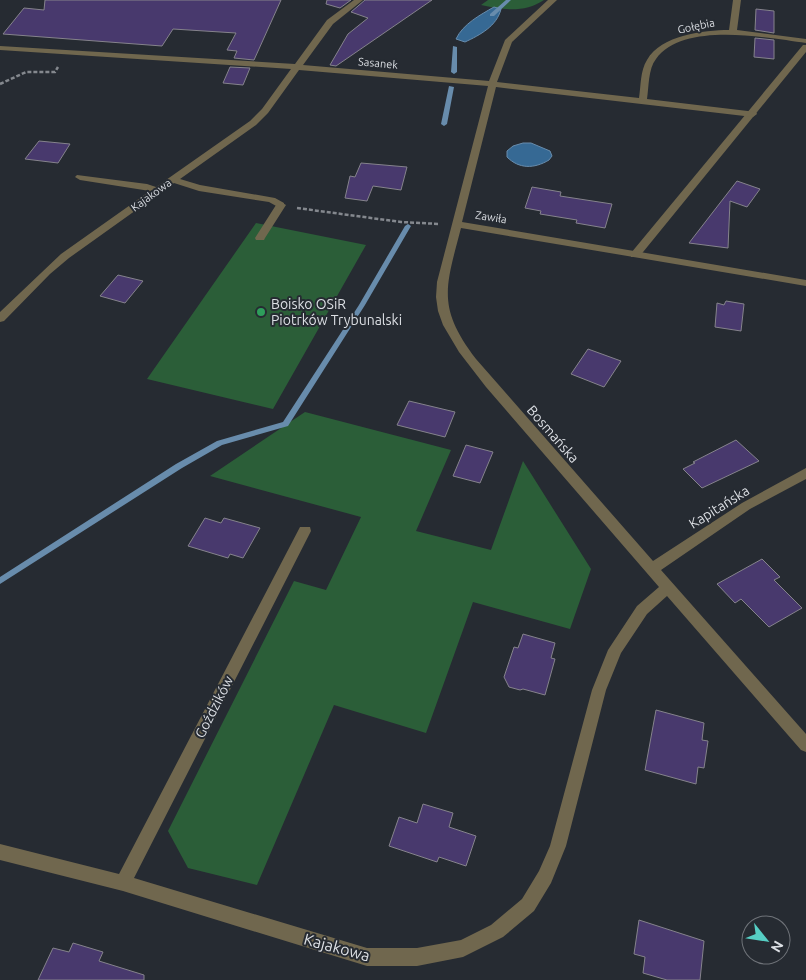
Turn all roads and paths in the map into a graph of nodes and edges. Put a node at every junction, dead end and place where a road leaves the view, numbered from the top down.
1 (359, 0) edge
2 (553, 0) edge
3 (737, 0) edge
4 (733, 32) junction
5 (806, 41) edge
6 (0, 48) edge
7 (806, 48) edge
8 (68, 53) junction
9 (296, 67) junction
10 (0, 84) edge
11 (492, 84) junction
12 (643, 100) junction
13 (753, 114) junction
14 (80, 177) dead end
15 (173, 180) junction
16 (158, 191) junction
17 (281, 205) junction
18 (456, 224) junction
19 (260, 238) dead end
20 (635, 255) junction
21 (806, 283) edge
22 (0, 318) edge
23 (806, 473) edge
24 (305, 531) dead end
25 (651, 569) junction
26 (667, 588) junction
27 (806, 745) edge
28 (0, 852) edge
29 (123, 883) junction

1 - 9 street, Kajakowa
2 - 11 street, Bosmańska
3 - 4 street, Gołębia
4 - 5 street, Gołębia
4 - 12 street, Gołębia
6 - 8 street, Sasanek
7 - 13 street
8 - 9 street, Sasanek
8 - 10 path
9 - 11 street, Sasanek
9 - 15 street, Kajakowa
11 - 12 street, Sasanek
11 - 18 street, Bosmańska
12 - 13 street, Sasanek
13 - 20 street
14 - 16 street
15 - 16 street, Kajakowa
15 - 17 street
16 - 22 street, Kajakowa
17 - 18 path, Zawiła
17 - 19 street
18 - 20 street, Zawiła
18 - 25 street, Bosmańska
20 - 21 street, Zawiła
23 - 25 street, Kapitańska
24 - 29 street, Goździków
25 - 26 street, Bosmańska
26 - 27 street, Bosmańska
26 - 29 street, Kajakowa
28 - 29 street, Kajakowa

